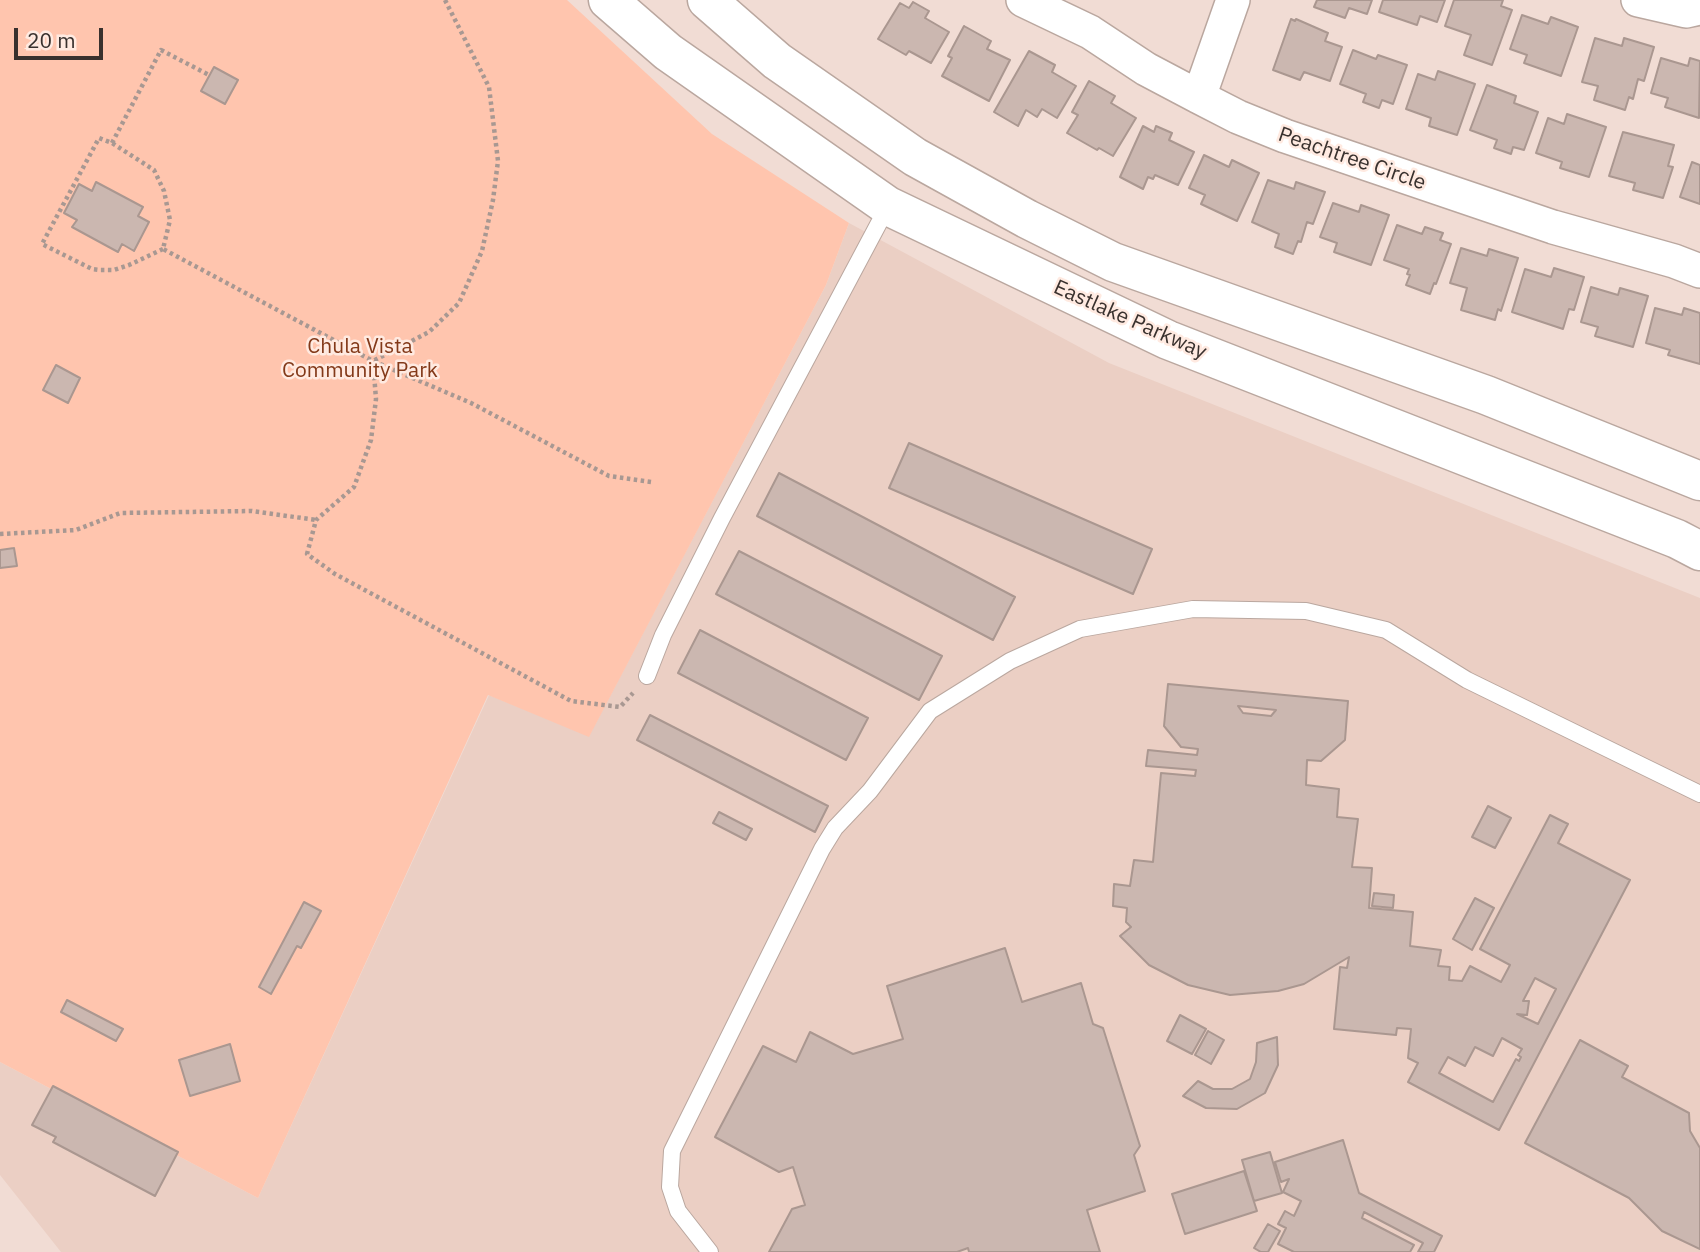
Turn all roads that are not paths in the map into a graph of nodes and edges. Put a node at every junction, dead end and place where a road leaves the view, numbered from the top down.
1 (608, 0) edge
2 (707, 0) edge
3 (1024, 0) edge
4 (1233, 0) edge
5 (1638, 0) edge
6 (1700, 8) edge
7 (1199, 97) junction
8 (888, 206) junction
9 (1027, 219) junction
10 (1700, 271) edge
11 (1700, 481) edge
12 (1700, 551) edge
13 (647, 676) road end
14 (1700, 794) edge
15 (710, 1252) edge

1 - 8 main road, Eastlake Parkway
2 - 9 main road
3 - 7 street, Peachtree Circle
4 - 7 street
5 - 6 street
7 - 10 street, Peachtree Circle
8 - 9 main road
8 - 12 main road, Eastlake Parkway
8 - 13 lane
9 - 11 main road
14 - 15 lane

